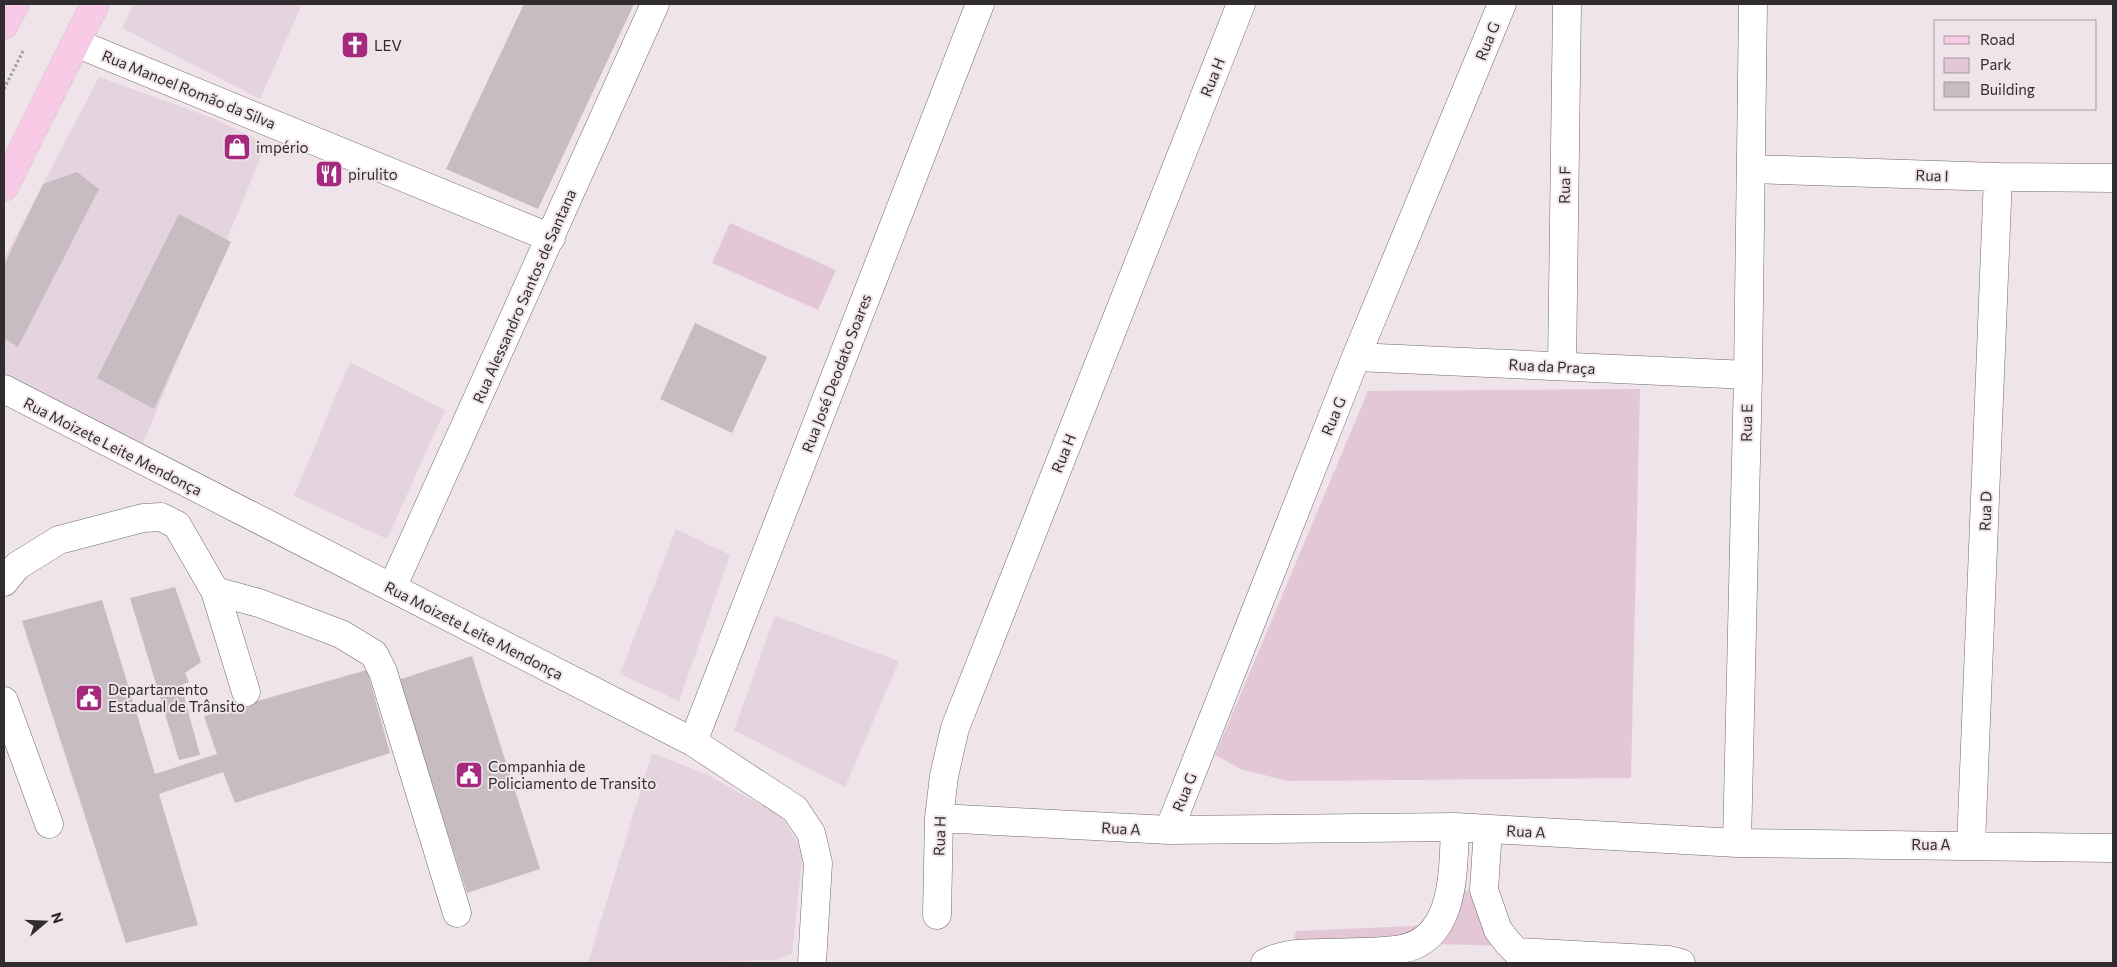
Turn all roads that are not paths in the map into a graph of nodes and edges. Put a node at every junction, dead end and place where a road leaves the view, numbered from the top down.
1 (95, 4) edge
2 (655, 4) edge
3 (980, 4) edge
4 (1241, 4) edge
5 (1502, 4) edge
6 (1567, 4) edge
7 (1753, 4) edge
8 (76, 43) junction
9 (1751, 169) junction
10 (1998, 177) junction
11 (2113, 178) edge
12 (4, 187) edge
13 (551, 238) junction
14 (1356, 357) junction
15 (1562, 366) junction
16 (1748, 375) junction
17 (4, 389) edge
18 (4, 582) edge
19 (392, 588) junction
20 (215, 591) junction
21 (246, 692) dead end
22 (4, 701) edge
23 (692, 742) junction
24 (939, 818) junction
25 (48, 824) dead end
26 (1456, 827) junction
27 (1488, 829) junction
28 (1168, 830) junction
29 (1737, 843) junction
30 (1972, 844) junction
31 (2113, 848) edge
32 (457, 912) dead end
33 (937, 915) dead end
34 (812, 963) edge
35 (1265, 963) edge
36 (1682, 963) edge

1 - 8 main road
2 - 13 street, Rua Alessandro Santos de Santana
3 - 23 street, Rua José Deodato Soares
4 - 24 street, Rua H
5 - 14 street, Rua G
6 - 15 street, Rua F
7 - 9 street, Rua E
8 - 12 main road
8 - 13 street, Rua Manoel Romão da Silva
9 - 10 street, Rua I
9 - 16 street, Rua E
10 - 11 street, Rua I
10 - 30 street, Rua D
13 - 19 street, Rua Alessandro Santos de Santana
14 - 15 street, Rua da Praça
14 - 28 street, Rua G
15 - 16 street, Rua da Praça
16 - 29 street, Rua E
17 - 19 street, Rua Moizete Leite Mendonça
18 - 20 street
19 - 23 street, Rua Moizete Leite Mendonça
20 - 21 street
20 - 32 street
22 - 25 street
23 - 34 street, Rua Moizete Leite Mendonça
24 - 28 street, Rua A
24 - 33 street, Rua H
26 - 27 street, Rua A
26 - 28 street, Rua A
26 - 35 street
27 - 29 street, Rua A
27 - 36 street
29 - 30 street, Rua A
30 - 31 street, Rua A

